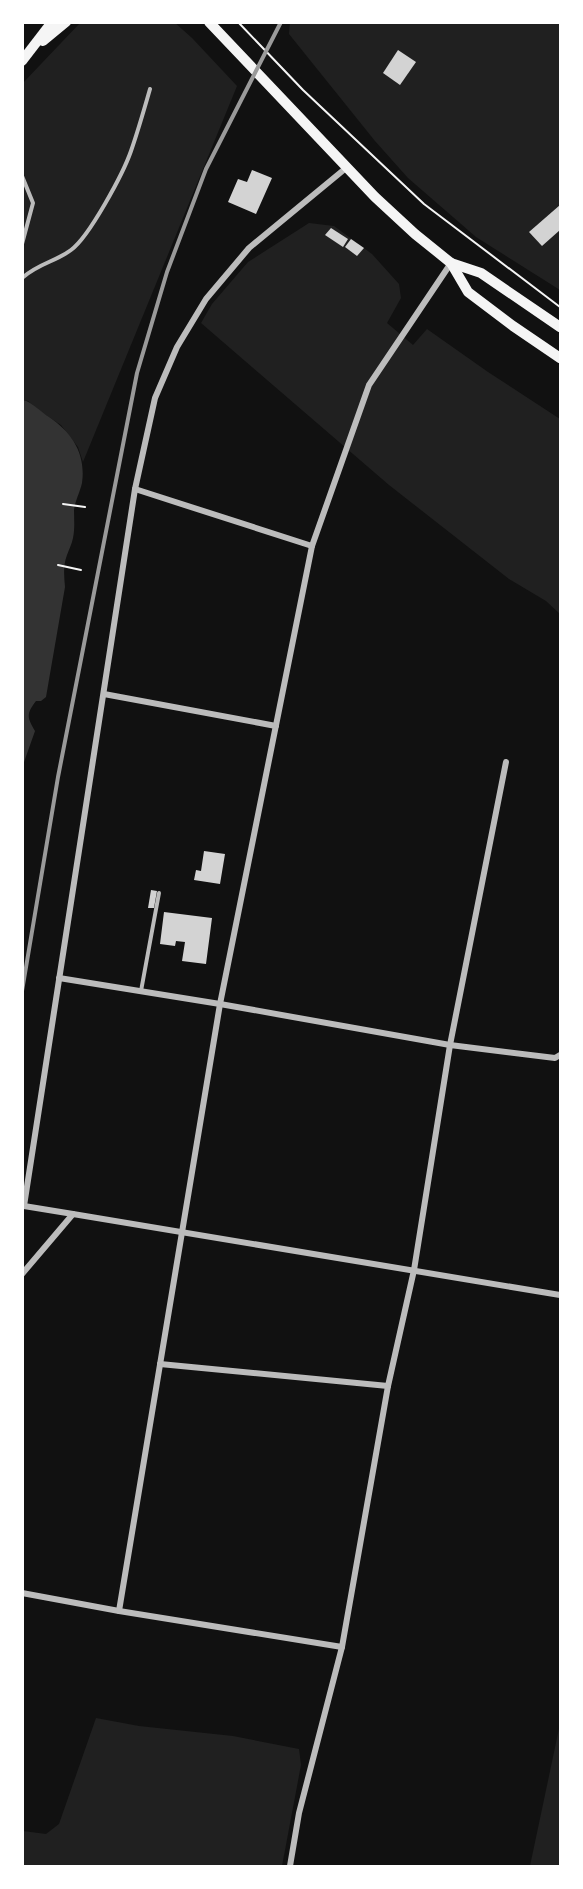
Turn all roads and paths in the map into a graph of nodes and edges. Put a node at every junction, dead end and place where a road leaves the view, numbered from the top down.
1 (52, 22) edge
2 (66, 22) edge
3 (209, 22) edge
4 (238, 22) edge
5 (32, 51) junction
6 (22, 61) edge
7 (150, 89) dead end
8 (346, 168) junction
9 (22, 176) edge
10 (22, 244) edge
11 (451, 264) junction
12 (22, 278) edge
13 (561, 307) edge
14 (561, 327) edge
15 (561, 357) edge
16 (135, 489) junction
17 (63, 504) dead end
18 (85, 507) dead end
19 (312, 546) junction
20 (58, 566) dead end
21 (81, 570) dead end
22 (104, 694) junction
23 (276, 726) junction
24 (506, 762) dead end
25 (159, 893) dead end
26 (59, 978) junction
27 (141, 991) junction
28 (220, 1004) junction
29 (450, 1045) junction
30 (561, 1055) edge
31 (73, 1215) junction
32 (182, 1232) junction
33 (414, 1270) junction
34 (22, 1274) edge
35 (561, 1294) edge
36 (160, 1364) junction
37 (387, 1386) junction
38 (22, 1593) edge
39 (119, 1611) junction
40 (342, 1647) junction
41 (290, 1866) edge

1 - 5 main road
2 - 5 main road
3 - 8 main road
4 - 13 path
5 - 6 main road
7 - 12 lane
8 - 11 main road
8 - 16 street
9 - 10 lane
11 - 14 main road
11 - 15 main road
11 - 19 street
16 - 19 street
16 - 22 street
17 - 18 path
19 - 23 street
20 - 21 path
22 - 23 street
22 - 26 street
23 - 28 street
24 - 29 street
25 - 27 lane
26 - 27 street
26 - 31 street
27 - 28 street
28 - 29 street
28 - 32 street
29 - 30 street
29 - 33 street
31 - 32 street
31 - 34 street
32 - 33 street
32 - 36 street
33 - 35 street
33 - 37 street
36 - 37 street
36 - 39 street
37 - 40 street
38 - 39 street
39 - 40 street
40 - 41 street

